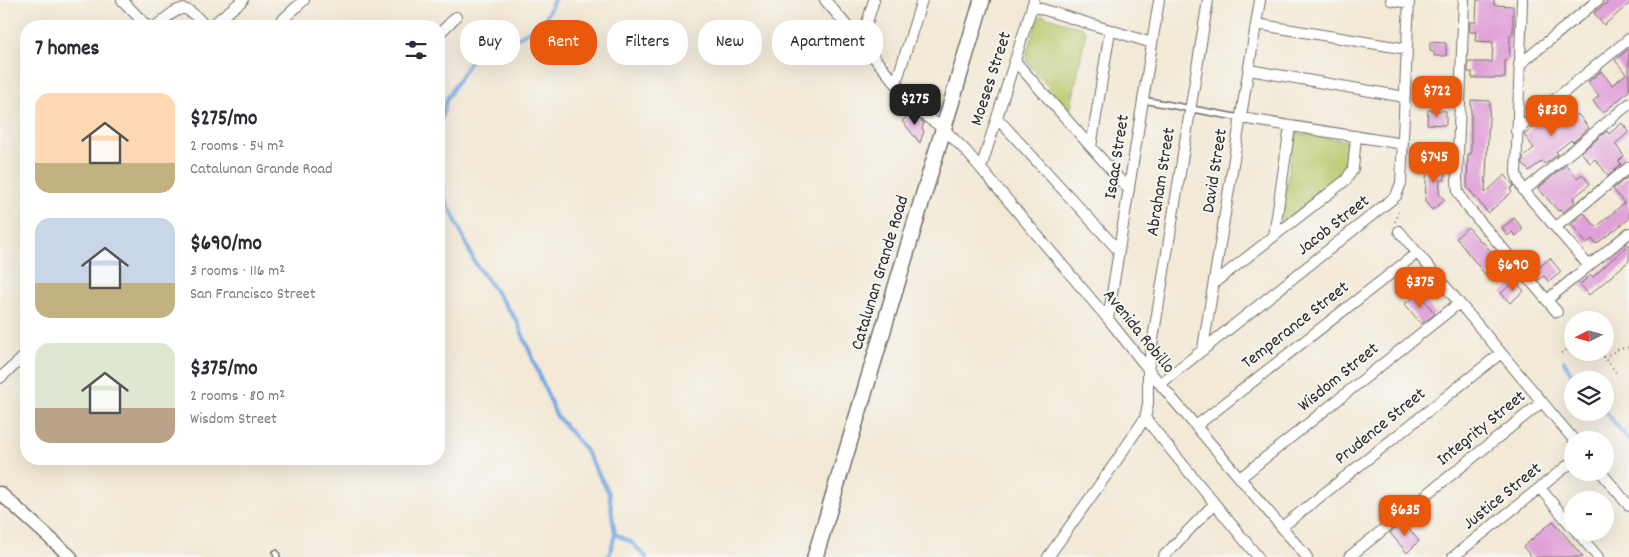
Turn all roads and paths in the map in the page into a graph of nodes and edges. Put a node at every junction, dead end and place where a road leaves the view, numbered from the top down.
1 (122, 0) edge
2 (243, 0) edge
3 (304, 0) edge
4 (826, 0) edge
5 (874, 0) edge
6 (922, 0) edge
7 (982, 0) edge
8 (1159, 0) edge
9 (1208, 0) edge
10 (1260, 0) edge
11 (1391, 0) edge
12 (1464, 0) edge
13 (1522, 0) edge
14 (1598, 0) edge
15 (1409, 1) edge
16 (1033, 3) edge
17 (456, 17) dead end
18 (141, 20) edge
19 (164, 20) edge
20 (200, 20) edge
21 (218, 20) edge
22 (282, 20) edge
23 (843, 20) edge
24 (868, 20) edge
25 (1256, 24) junction
26 (445, 28) edge
27 (1110, 31) junction
28 (1629, 39) edge
29 (1152, 44) junction
30 (1407, 49) junction
31 (1015, 61) junction
32 (881, 65) edge
33 (1519, 65) junction
34 (1249, 70) junction
35 (896, 83) junction
36 (1405, 97) junction
37 (1143, 100) junction
38 (1629, 104) edge
39 (1190, 110) junction
40 (997, 118) junction
41 (1241, 118) junction
42 (1290, 126) junction
43 (943, 128) junction
44 (1516, 131) junction
45 (1356, 136) junction
46 (1403, 144) junction
47 (1091, 147) junction
48 (1629, 167) edge
49 (981, 168) junction
50 (1129, 190) junction
51 (1524, 191) junction
52 (1396, 196) junction
53 (1556, 227) junction
54 (1399, 231) joint
55 (1629, 233) edge
56 (1274, 236) junction
57 (1119, 252) junction
58 (1417, 253) junction
59 (1589, 266) junction
60 (1214, 283) junction
61 (1547, 300) junction
62 (1459, 303) junction
63 (1556, 312) dead end
64 (1108, 319) junction
65 (1629, 347) edge
66 (1203, 348) junction
67 (1564, 351) edge
68 (1614, 352) edge
69 (1501, 353) junction
70 (1560, 353) dead end
71 (20, 360) edge
72 (1607, 361) edge
73 (1148, 370) junction
74 (1618, 375) dead end
75 (0, 378) edge
76 (1160, 384) junction
77 (1542, 402) junction
78 (1145, 418) junction
79 (1196, 426) junction
80 (1566, 431) edge
81 (1564, 468) edge
82 (1240, 478) junction
83 (1608, 481) edge
84 (1540, 488) junction
85 (0, 494) edge
86 (1214, 504) junction
87 (1629, 506) edge
88 (1564, 517) edge
89 (1282, 527) junction
90 (1585, 541) edge
91 (1164, 556) edge
92 (71, 557) edge
93 (815, 557) edge
94 (1048, 557) edge
95 (1258, 557) edge
96 (1307, 557) edge
97 (1349, 557) edge
98 (1453, 557) edge
99 (1598, 557) edge

1 - 18 street
2 - 21 street
3 - 22 street
4 - 23 street, Avenida Robillo
5 - 24 street
6 - 35 street
7 - 43 main road, Catalunan Grande Road
8 - 29 street, Isaac Street
9 - 39 street, Abraham Street
10 - 25 street, David Street
11 - 15 street
12 - 61 street
13 - 33 street
14 - 33 street
15 - 30 street, Jacob Street
16 - 27 street
16 - 31 street, Moeses Street
17 - 26 street
19 - 20 street
25 - 30 street
25 - 34 street, David Street
27 - 29 street
27 - 47 street
28 - 44 street
29 - 37 street, Isaac Street
30 - 36 street, Jacob Street
31 - 40 street, Moeses Street
31 - 47 street
32 - 35 street, Avenida Robillo
33 - 44 street
34 - 36 street
34 - 41 street, David Street
35 - 43 street, Avenida Robillo
36 - 46 street, Jacob Street
37 - 39 lane
37 - 50 street, Isaac Street
38 - 51 street
39 - 41 lane
39 - 73 street, Abraham Street
40 - 49 street, Moeses Street
40 - 57 street
41 - 42 street
41 - 60 street, David Street
42 - 45 street
42 - 56 street
43 - 49 street, Avenida Robillo
43 - 93 main road, Catalunan Grande Road
44 - 51 street
45 - 46 street
45 - 56 street
46 - 52 street, Jacob Street
47 - 50 street
48 - 53 street
49 - 64 street, Avenida Robillo
50 - 57 street, Isaac Street
51 - 53 street
52 - 54 path
52 - 66 street, Jacob Street
53 - 59 street
54 - 58 street
55 - 59 street
56 - 60 street
57 - 64 street, Isaac Street
58 - 62 street
58 - 79 street, Temperance Street
59 - 61 street
60 - 66 street, David Street
61 - 63 street
62 - 69 street
62 - 82 street, Wisdom Street
64 - 73 street, Avenida Robillo
65 - 68 path
66 - 76 street, Jacob Street
67 - 70 path
69 - 77 street
69 - 89 street, Prudence Street
71 - 75 street
72 - 74 path
73 - 76 street, Avenida Robillo
73 - 78 street, Abraham Street
76 - 79 street, Avenida Robillo
77 - 80 street
77 - 97 street, Integrity Street
78 - 86 street
78 - 94 street
79 - 82 street, Avenida Robillo
81 - 84 street, Justice Street
82 - 89 street, Avenida Robillo
83 - 87 street
84 - 88 street
84 - 98 street, Justice Street
85 - 92 street
86 - 91 street
86 - 95 street
89 - 96 street, Avenida Robillo
90 - 99 street

